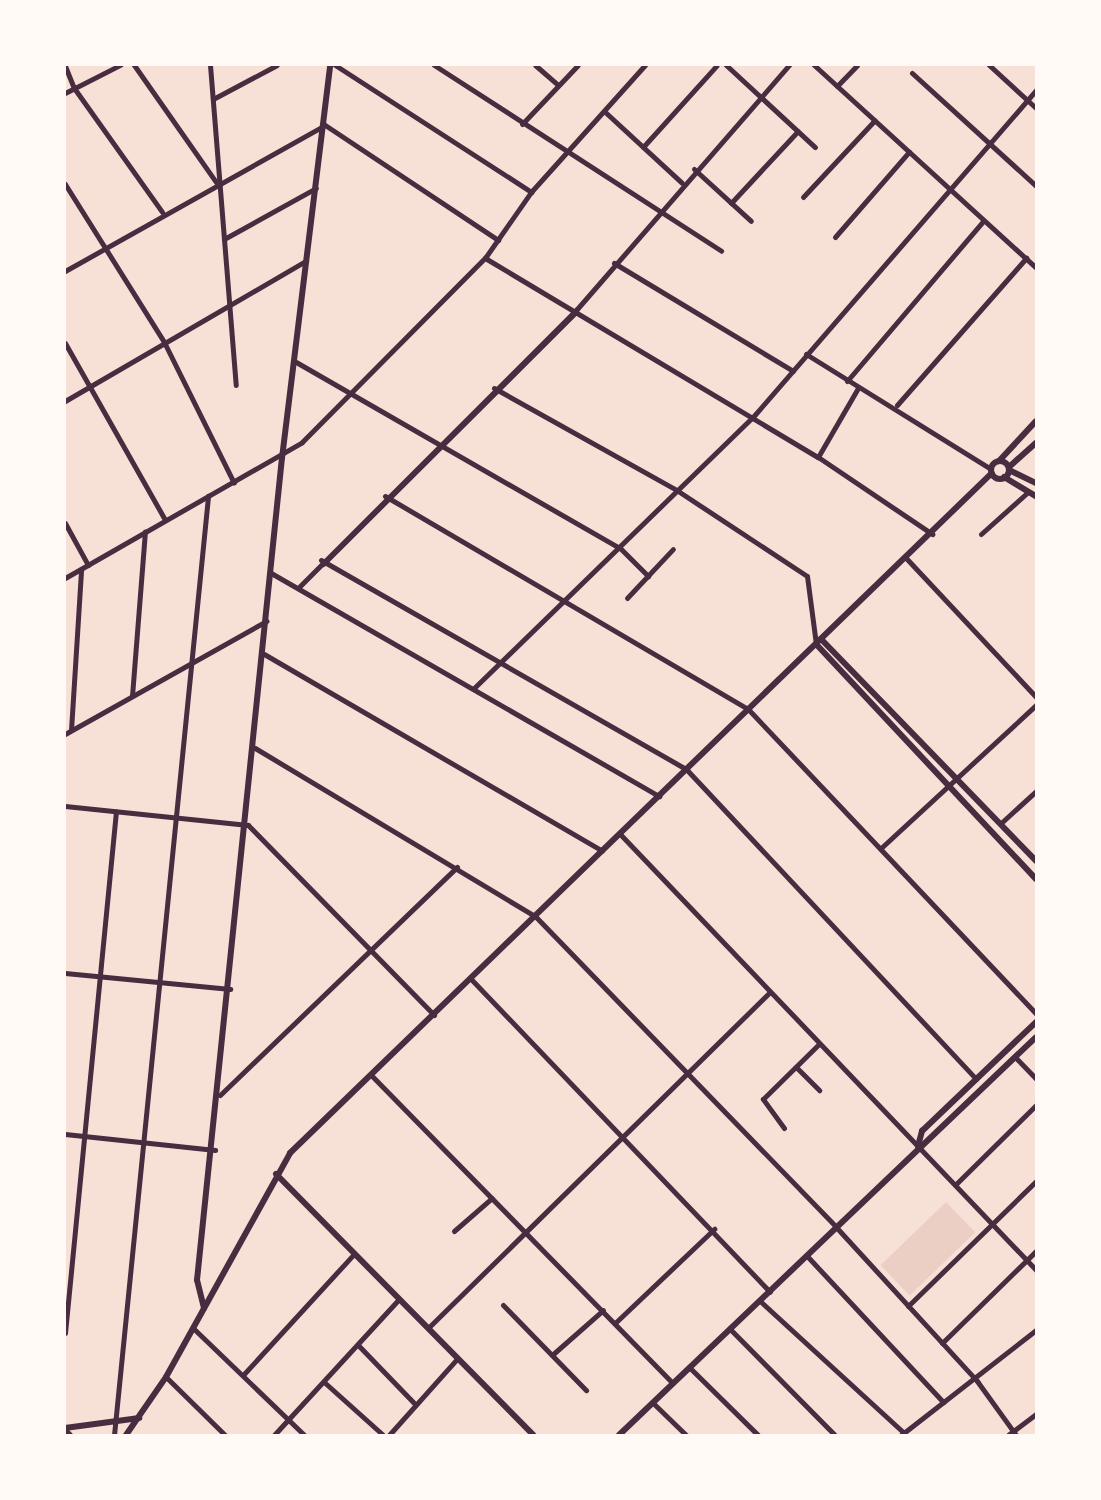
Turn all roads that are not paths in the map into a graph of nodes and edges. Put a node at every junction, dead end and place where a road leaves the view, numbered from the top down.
1 (120, 65) edge
2 (134, 65) edge
3 (210, 65) edge
4 (277, 65) edge
5 (333, 65) edge
6 (434, 65) edge
7 (535, 65) edge
8 (578, 65) edge
9 (645, 65) edge
10 (726, 65) edge
11 (789, 65) edge
12 (814, 65) edge
13 (857, 65) edge
14 (989, 65) edge
15 (65, 66) edge
16 (715, 66) edge
17 (912, 73) dead end
18 (558, 85) junction
19 (837, 86) junction
20 (74, 88) junction
21 (1036, 90) edge
22 (65, 93) edge
23 (760, 96) junction
24 (213, 99) junction
25 (1028, 100) junction
26 (1036, 108) edge
27 (604, 110) junction
28 (875, 120) junction
29 (522, 124) junction
30 (325, 125) junction
31 (798, 131) junction
32 (989, 143) junction
33 (643, 147) junction
34 (815, 147) dead end
35 (565, 152) junction
36 (909, 152) junction
37 (694, 169) junction
38 (216, 182) junction
39 (681, 183) junction
40 (65, 184) edge
41 (1036, 186) edge
42 (316, 188) junction
43 (948, 188) junction
44 (531, 192) junction
45 (803, 197) dead end
46 (732, 203) junction
47 (657, 211) junction
48 (162, 212) junction
49 (751, 221) dead end
50 (983, 221) junction
51 (835, 237) dead end
52 (224, 239) junction
53 (498, 240) junction
54 (106, 244) junction
55 (721, 251) dead end
56 (485, 258) junction
57 (1026, 258) junction
58 (306, 261) junction
59 (614, 263) junction
60 (1036, 268) edge
61 (65, 271) edge
62 (230, 305) junction
63 (575, 312) junction
64 (163, 342) junction
65 (65, 344) edge
66 (806, 354) junction
67 (296, 362) junction
68 (793, 371) junction
69 (847, 381) junction
70 (236, 384) dead end
71 (89, 387) junction
72 (858, 388) junction
73 (498, 390) junction
74 (353, 391) junction
75 (65, 401) edge
76 (897, 405) junction
77 (752, 418) junction
78 (1036, 421) edge
79 (439, 443) junction
80 (1036, 443) edge
81 (445, 447) junction
82 (818, 457) junction
83 (282, 458) junction
84 (999, 461) junction
85 (1009, 469) junction
86 (992, 471) junction
87 (1004, 477) junction
88 (1036, 482) edge
89 (234, 483) junction
90 (678, 491) junction
91 (1028, 492) junction
92 (208, 496) junction
93 (1036, 496) edge
94 (388, 498) junction
95 (165, 520) junction
96 (65, 523) edge
97 (145, 533) junction
98 (932, 534) junction
99 (981, 534) dead end
100 (620, 548) junction
101 (673, 549) dead end
102 (906, 558) junction
103 (323, 561) junction
104 (88, 565) junction
105 (81, 569) junction
106 (271, 573) junction
107 (648, 576) junction
108 (65, 578) edge
109 (299, 587) junction
110 (626, 598) dead end
111 (566, 599) junction
112 (266, 621) junction
113 (818, 642) junction
114 (264, 654) junction
115 (501, 660) junction
116 (192, 662) junction
117 (474, 688) junction
118 (132, 696) junction
119 (1036, 698) edge
120 (1036, 705) edge
121 (748, 709) junction
122 (68, 732) edge
123 (255, 748) junction
124 (687, 770) junction
125 (957, 778) junction
126 (948, 786) junction
127 (1036, 791) edge
128 (659, 796) junction
129 (65, 806) edge
130 (116, 811) junction
131 (177, 818) junction
132 (1000, 823) junction
133 (248, 825) junction
134 (620, 834) junction
135 (881, 848) junction
136 (602, 851) junction
137 (1036, 861) edge
138 (457, 867) junction
139 (1036, 878) edge
140 (535, 916) junction
141 (372, 950) junction
142 (65, 973) edge
143 (100, 977) junction
144 (470, 978) junction
145 (161, 983) junction
146 (230, 989) junction
147 (769, 993) junction
148 (1036, 1014) edge
149 (434, 1015) junction
150 (1036, 1022) edge
151 (1036, 1037) edge
152 (819, 1044) junction
153 (1015, 1057) junction
154 (796, 1067) junction
155 (986, 1070) junction
156 (687, 1073) junction
157 (371, 1075) junction
158 (994, 1078) junction
159 (976, 1079) junction
160 (1036, 1079) edge
161 (819, 1090) dead end
162 (220, 1095) junction
163 (1036, 1105) edge
164 (784, 1128) dead end
165 (65, 1134) edge
166 (623, 1135) junction
167 (85, 1136) junction
168 (143, 1142) junction
169 (918, 1146) junction
170 (215, 1150) junction
171 (275, 1174) junction
172 (1036, 1181) edge
173 (957, 1183) junction
174 (492, 1198) junction
175 (993, 1223) junction
176 (835, 1227) junction
177 (713, 1229) junction
178 (454, 1231) dead end
179 (526, 1233) junction
180 (1036, 1251) edge
181 (353, 1255) junction
182 (807, 1256) junction
183 (1027, 1260) junction
184 (1036, 1270) edge
185 (770, 1292) junction
186 (398, 1300) junction
187 (760, 1301) junction
188 (503, 1305) dead end
189 (908, 1306) junction
190 (204, 1308) junction
191 (603, 1310) junction
192 (615, 1324) junction
193 (193, 1328) junction
194 (428, 1328) junction
195 (730, 1329) junction
196 (1036, 1330) edge
197 (65, 1333) edge
198 (942, 1343) junction
199 (358, 1345) junction
200 (552, 1355) junction
201 (456, 1360) junction
202 (690, 1367) junction
203 (243, 1375) junction
204 (166, 1377) junction
205 (977, 1381) junction
206 (324, 1382) junction
207 (673, 1383) junction
208 (586, 1390) dead end
209 (943, 1402) junction
210 (653, 1403) junction
211 (416, 1405) junction
212 (1036, 1413) edge
213 (140, 1418) junction
214 (288, 1420) junction
215 (116, 1422) junction
216 (65, 1430) edge
217 (903, 1434) edge
218 (1013, 1434) edge
219 (69, 1435) edge
220 (114, 1435) edge
221 (126, 1435) edge
222 (226, 1435) edge
223 (274, 1435) edge
224 (304, 1435) edge
225 (383, 1435) edge
226 (389, 1435) edge
227 (533, 1435) edge
228 (619, 1435) edge
229 (686, 1435) edge
230 (758, 1435) edge
231 (835, 1435) edge

1 - 20 street
2 - 38 street
3 - 24 street
4 - 24 street
5 - 30 street
5 - 44 street
6 - 29 street
7 - 18 street
8 - 18 street
9 - 27 street
10 - 23 street
11 - 23 street
12 - 19 street
13 - 19 street
14 - 25 street
15 - 20 street
16 - 33 street
17 - 32 street
18 - 29 street
19 - 28 street
20 - 22 street
20 - 48 street
21 - 25 street
23 - 31 street
23 - 37 street
24 - 38 street
25 - 26 street
25 - 32 street
27 - 33 street
27 - 35 street
28 - 36 street
28 - 45 street
29 - 35 street
30 - 38 street
30 - 42 street
30 - 53 street
31 - 34 street
31 - 46 street
32 - 41 street
32 - 43 street
33 - 39 street
35 - 44 street
35 - 47 street
36 - 43 street
36 - 51 street
37 - 39 street
37 - 46 street
38 - 48 street
38 - 52 street
39 - 47 street
40 - 54 street
42 - 52 street
42 - 58 street
43 - 50 street
43 - 66 street
44 - 53 street
46 - 49 street
47 - 55 street
47 - 59 street
48 - 54 street
50 - 57 street
50 - 69 street
52 - 62 street
53 - 56 street
54 - 61 street
54 - 64 street
56 - 63 street
56 - 74 street
57 - 60 street
57 - 76 street
58 - 62 street
58 - 67 street
59 - 63 street
59 - 68 street
62 - 64 street
62 - 70 street
63 - 73 street
63 - 77 street
64 - 71 street
64 - 89 street
65 - 71 street
66 - 68 street
66 - 69 street
67 - 74 street
67 - 83 street
68 - 77 street
69 - 72 street
71 - 75 street
71 - 95 street
72 - 76 street
72 - 82 street
73 - 79 street
73 - 81 street
73 - 90 street
74 - 79 street
74 - 83 street
76 - 86 street
77 - 82 street
77 - 90 street
78 - 84 street
79 - 81 street
79 - 94 street
80 - 85 street
81 - 94 street
81 - 100 street
82 - 98 street
83 - 89 street
83 - 106 street
84 - 85 street
84 - 86 street
85 - 87 street
85 - 88 street
86 - 87 street
86 - 98 street
87 - 91 street
89 - 92 street
90 - 100 street
90 - 113 street
91 - 93 street
91 - 99 street
92 - 95 street
92 - 116 street
94 - 103 street
94 - 111 street
95 - 97 street
96 - 104 street
97 - 104 street
97 - 118 street
98 - 102 street
100 - 107 street
100 - 111 street
101 - 107 street
102 - 113 street
102 - 119 street
103 - 109 street
103 - 115 street
104 - 105 street
105 - 108 street
105 - 122 street
106 - 109 street
106 - 112 street
107 - 110 street
109 - 117 street
111 - 115 street
111 - 121 street
112 - 114 street
112 - 116 street
113 - 121 street
113 - 125 street
113 - 126 street
114 - 123 street
114 - 136 street
115 - 117 street
115 - 124 street
116 - 118 street
116 - 131 street
117 - 128 street
118 - 122 street
120 - 125 street
121 - 124 street
121 - 135 street
123 - 133 street
123 - 138 street
124 - 128 street
124 - 159 street
125 - 126 street
125 - 132 street
126 - 135 street
126 - 139 street
127 - 132 street
128 - 134 street
129 - 130 street
130 - 131 street
130 - 143 street
131 - 133 street
131 - 145 street
132 - 137 street
133 - 141 street
133 - 146 street
134 - 136 street
134 - 147 street
135 - 148 street
136 - 140 street
138 - 140 street
138 - 141 street
140 - 144 street
140 - 156 street
141 - 149 street
141 - 162 street
142 - 143 street
143 - 145 street
143 - 167 street
144 - 149 street
144 - 166 street
145 - 146 street
145 - 168 street
146 - 162 street
147 - 152 street
147 - 156 street
149 - 157 street
150 - 155 street
151 - 153 street
152 - 154 street
152 - 169 street
153 - 158 street
153 - 160 street
154 - 161 street
154 - 164 street
155 - 158 street
155 - 159 street
156 - 166 street
156 - 176 street
157 - 171 street
157 - 174 street
158 - 169 street
159 - 169 street
162 - 170 street
163 - 173 street
165 - 167 street
166 - 177 street
166 - 179 street
167 - 168 street
167 - 197 street
168 - 170 street
168 - 215 street
169 - 173 street
169 - 176 street
170 - 190 street
171 - 181 street
171 - 190 street
172 - 175 street
173 - 175 street
174 - 178 street
174 - 179 street
175 - 183 street
175 - 189 street
176 - 182 street
176 - 189 street
177 - 185 street
177 - 192 street
179 - 191 street
179 - 194 street
180 - 183 street
181 - 186 street
181 - 203 street
182 - 185 street
182 - 209 street
183 - 184 street
183 - 198 street
185 - 187 street
186 - 194 street
186 - 199 street
187 - 195 street
187 - 217 street
188 - 200 street
189 - 198 street
190 - 193 street
191 - 192 street
191 - 200 street
192 - 207 street
193 - 203 street
193 - 204 street
194 - 201 street
195 - 202 street
195 - 231 street
196 - 205 street
198 - 205 street
199 - 206 street
199 - 211 street
200 - 208 street
201 - 211 street
201 - 227 street
202 - 207 street
202 - 230 street
203 - 214 street
204 - 213 street
204 - 222 street
205 - 209 street
205 - 218 street
206 - 214 street
206 - 225 street
207 - 210 street
209 - 217 street
210 - 228 street
210 - 229 street
211 - 226 street
212 - 218 street
213 - 215 street
213 - 221 street
214 - 223 street
214 - 224 street
215 - 216 street
215 - 220 street
216 - 219 main road

